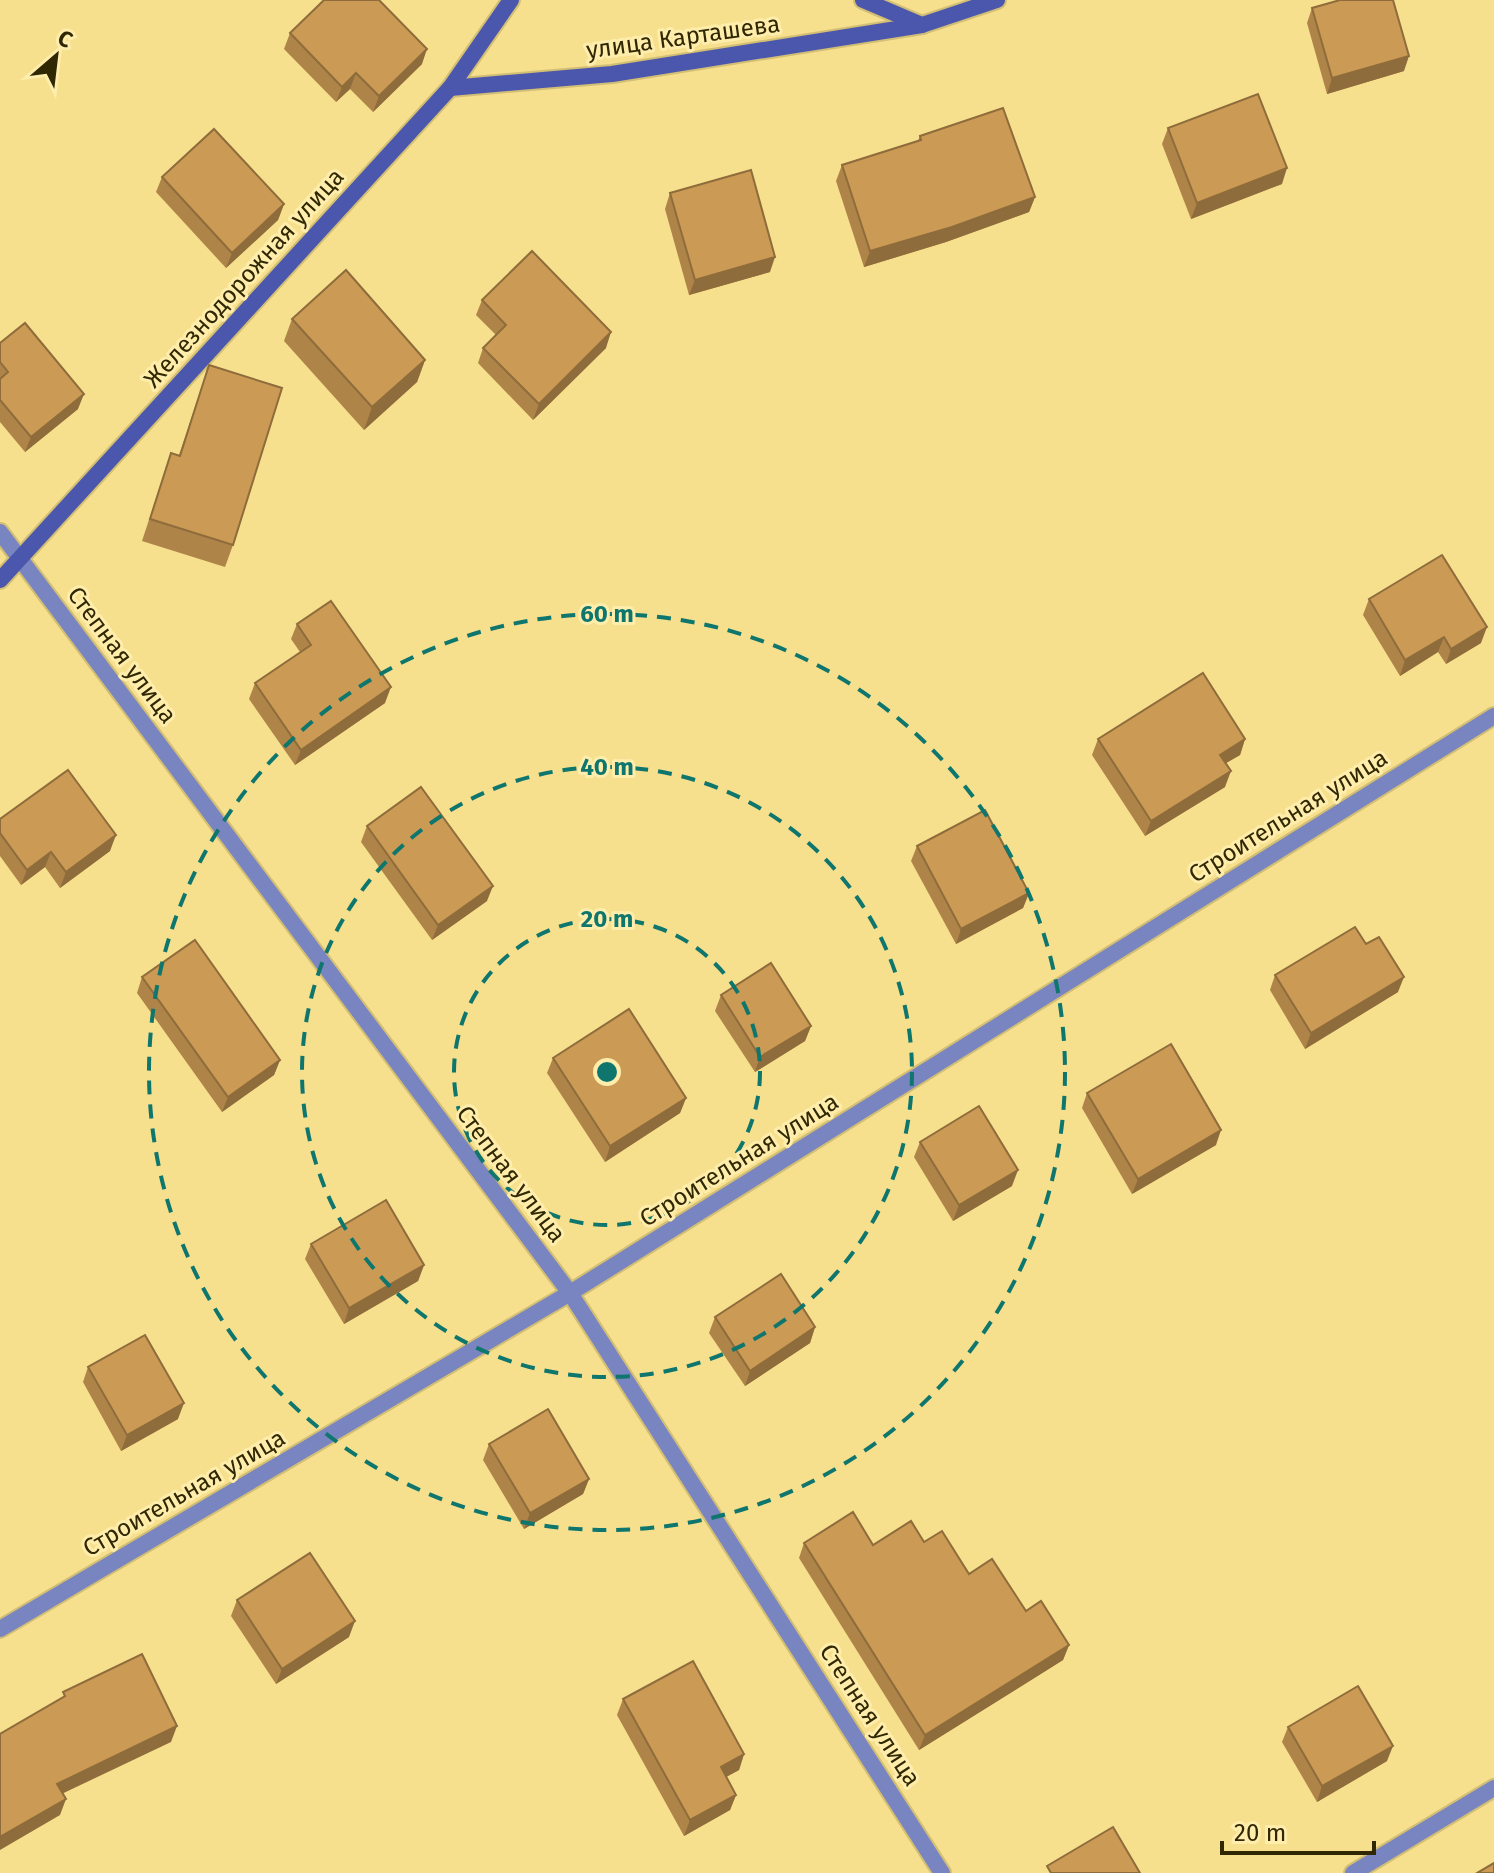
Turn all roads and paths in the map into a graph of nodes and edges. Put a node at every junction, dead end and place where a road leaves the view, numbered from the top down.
1 (511, 0) edge
2 (863, 0) edge
3 (997, 0) edge
4 (922, 25) junction
5 (450, 88) junction
6 (0, 532) edge
7 (20, 558) junction
8 (0, 580) edge
9 (1494, 716) edge
10 (570, 1293) junction
11 (0, 1629) edge
12 (1494, 1788) edge
13 (942, 1873) edge
14 (1353, 1873) edge

1 - 5 street, Железнодорожная улица
2 - 4 street
3 - 4 street, улица Карташева
4 - 5 street, улица Карташева
5 - 7 street, Железнодорожная улица
6 - 7 street, Степная улица
7 - 8 street, Железнодорожная улица
7 - 10 street, Степная улица
9 - 10 street, Строительная улица
10 - 11 street, Строительная улица
10 - 13 street, Степная улица
12 - 14 street

